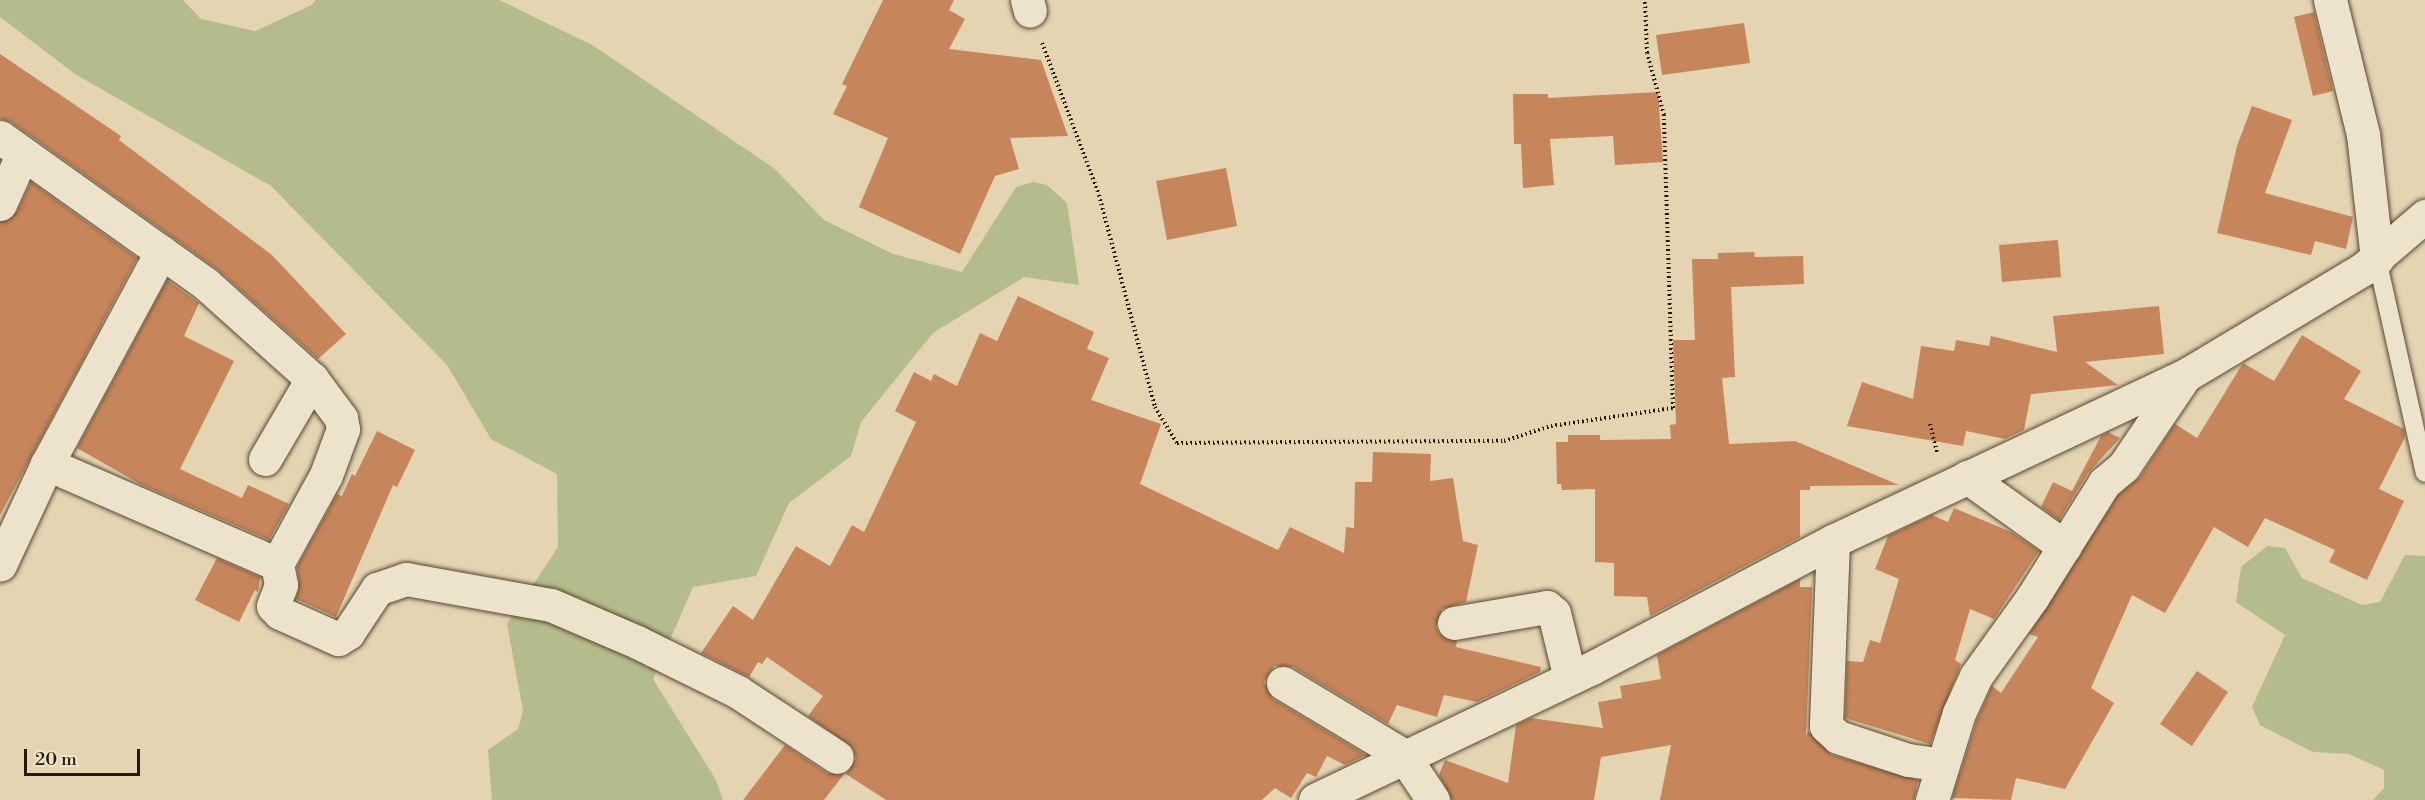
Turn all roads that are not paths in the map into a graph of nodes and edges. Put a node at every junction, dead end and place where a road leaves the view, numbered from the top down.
1 (2330, 0) edge
2 (11, 146) edge
3 (0, 204) edge
4 (2425, 216) edge
5 (161, 252) junction
6 (2376, 259) junction
7 (2186, 375) junction
8 (312, 379) junction
9 (265, 459) dead end
10 (46, 464) junction
11 (2425, 473) edge
12 (1967, 477) junction
13 (1833, 541) junction
14 (2065, 547) junction
15 (277, 564) junction
16 (0, 565) edge
17 (1454, 623) dead end
18 (1570, 678) junction
19 (1283, 682) dead end
20 (1403, 755) junction
21 (837, 757) dead end
22 (1943, 765) junction
23 (1315, 800) edge
24 (1433, 800) edge
25 (1932, 800) edge

1 - 6 street
2 - 3 street
2 - 5 street
4 - 6 street
5 - 8 street
5 - 10 street
6 - 7 street
6 - 11 lane
7 - 12 street
7 - 14 street
8 - 9 street
8 - 15 street
10 - 15 street
10 - 16 street
12 - 13 street
12 - 14 street
13 - 18 street
13 - 22 street
14 - 22 street
15 - 21 street
17 - 18 street
18 - 20 street
19 - 20 street
20 - 23 street
20 - 24 street
22 - 25 street

